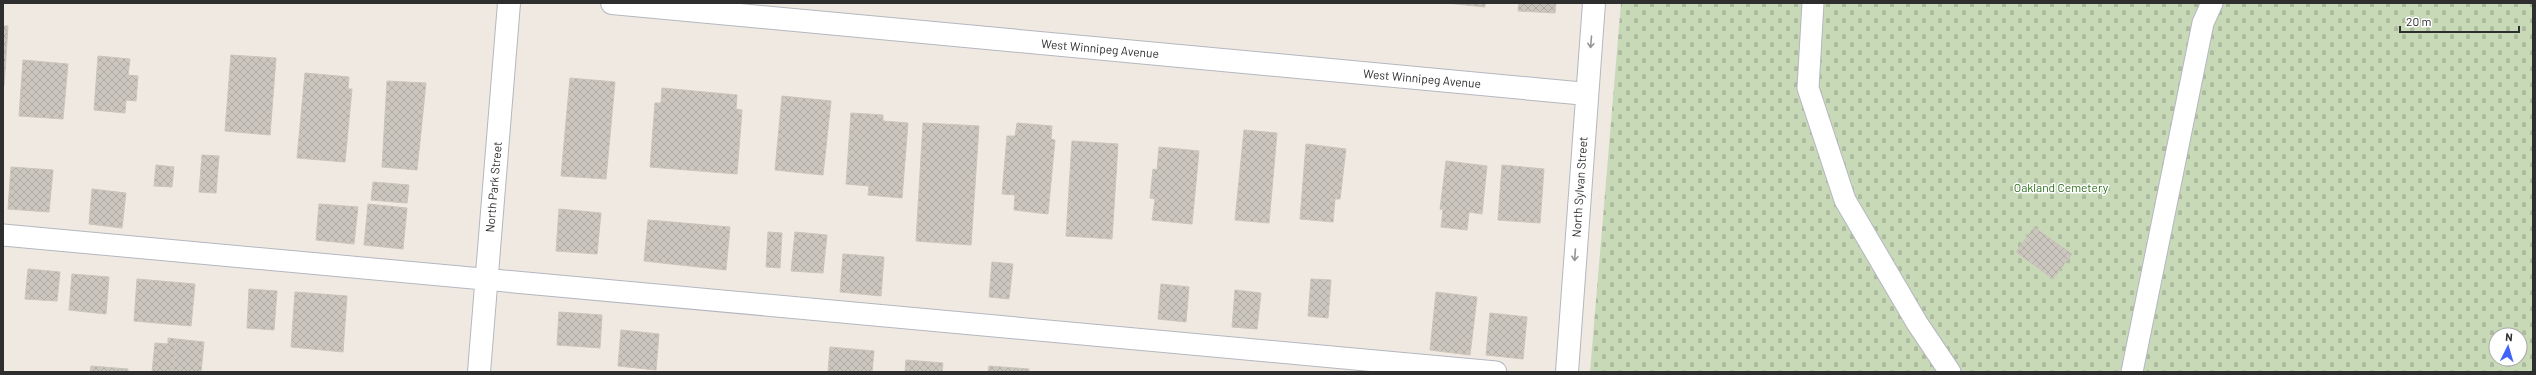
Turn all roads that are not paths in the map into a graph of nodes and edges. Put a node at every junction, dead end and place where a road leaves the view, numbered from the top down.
1 (508, 3) edge
2 (612, 3) edge
3 (1594, 3) edge
4 (1813, 3) edge
5 (2212, 3) edge
6 (1587, 94) junction
7 (3, 235) edge
8 (486, 278) junction
9 (479, 372) edge
10 (1496, 372) edge
11 (1567, 372) edge
12 (1950, 372) edge
13 (2132, 372) edge

1 - 8 street, North Park Street
2 - 6 street, West Winnipeg Avenue
3 -> 6 street, North Sylvan Street
4 - 12 lane
5 - 13 lane
6 -> 11 street, North Sylvan Street
7 - 8 lane
8 - 9 street, North Park Street
8 - 10 lane

